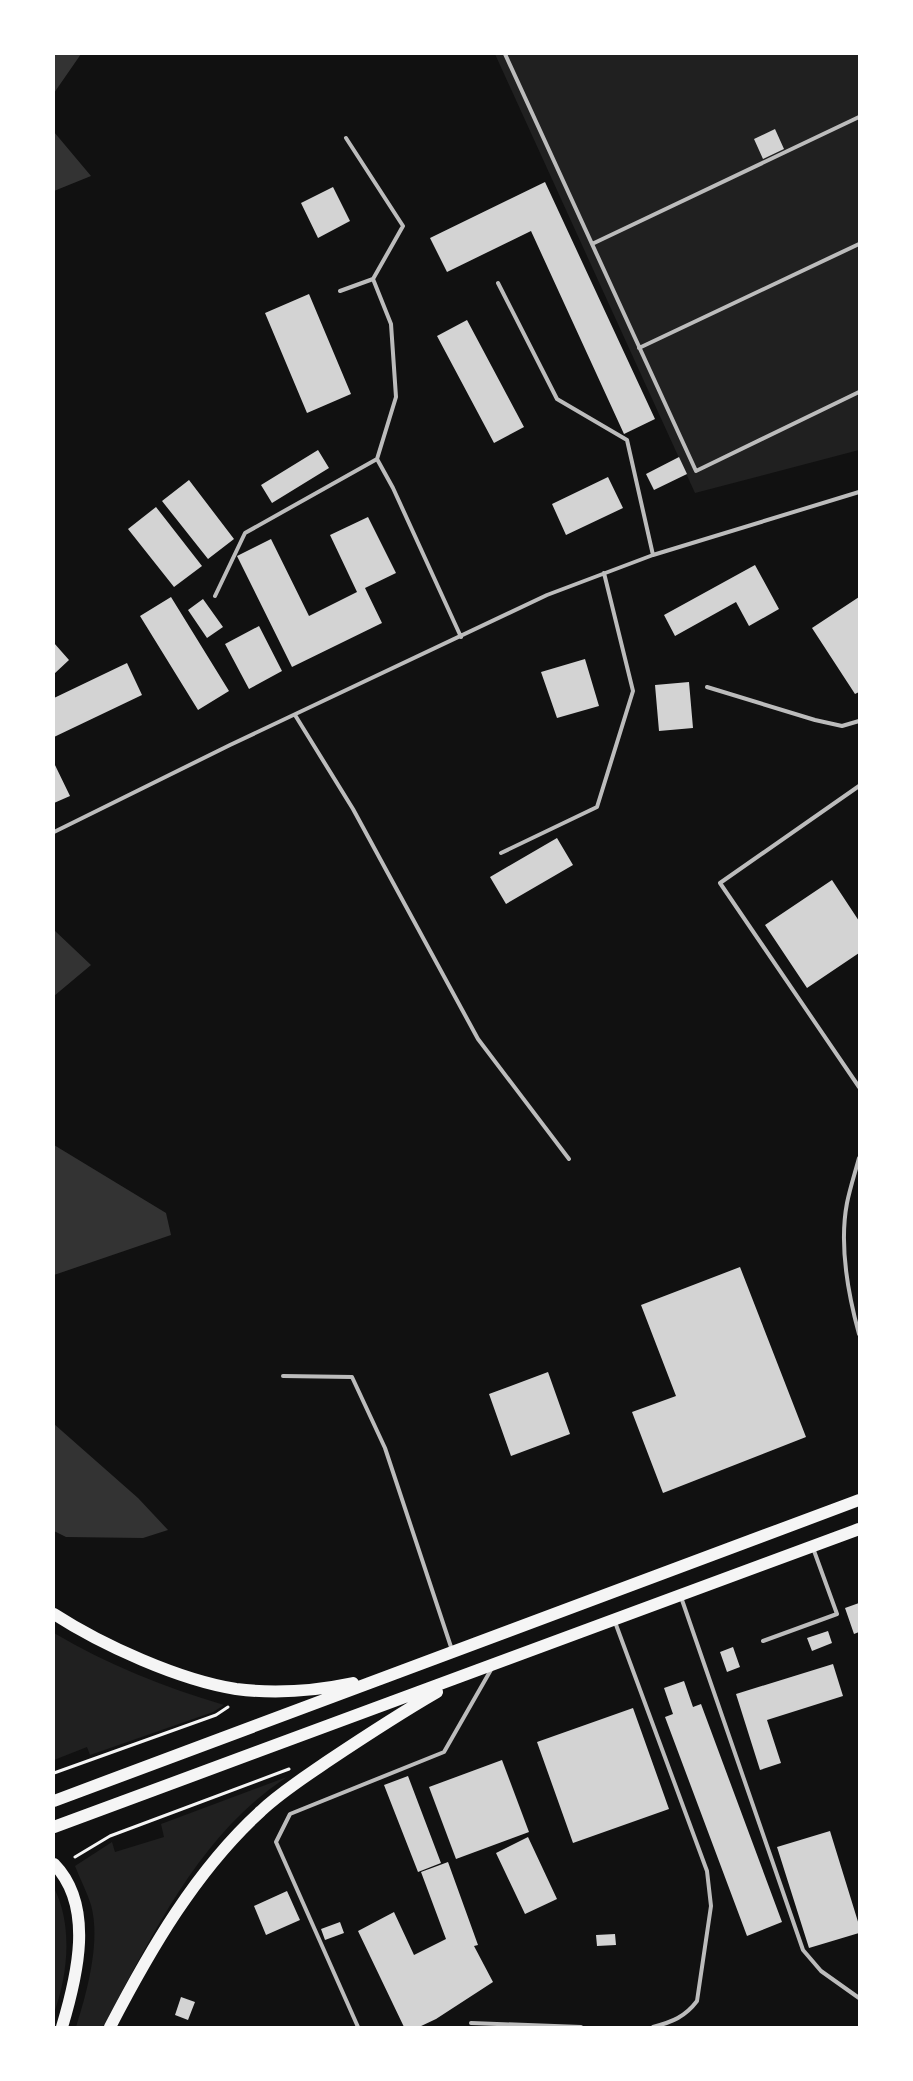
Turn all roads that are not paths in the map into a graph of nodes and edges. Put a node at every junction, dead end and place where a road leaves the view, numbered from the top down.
1 (505, 54) edge
2 (859, 117) edge
3 (346, 138) dead end
4 (592, 244) junction
5 (859, 244) edge
6 (373, 279) junction
7 (498, 282) dead end
8 (340, 291) dead end
9 (639, 348) junction
10 (859, 392) edge
11 (377, 459) junction
12 (859, 492) edge
13 (653, 555) junction
14 (604, 573) junction
15 (215, 596) dead end
16 (461, 637) junction
17 (707, 687) dead end
18 (295, 715) junction
19 (859, 721) edge
20 (859, 786) edge
21 (54, 832) edge
22 (500, 853) dead end
23 (859, 1087) edge
24 (859, 1158) edge
25 (569, 1159) dead end
26 (859, 1334) edge
27 (283, 1376) dead end
28 (859, 1500) edge
29 (859, 1529) edge
30 (812, 1546) junction
31 (681, 1595) junction
32 (54, 1614) edge
33 (614, 1620) junction
34 (763, 1640) dead end
35 (453, 1652) junction
36 (495, 1664) junction
37 (468, 1674) junction
38 (392, 1675) junction
39 (54, 1801) edge
40 (54, 1827) edge
41 (54, 1864) edge
42 (859, 1998) edge
43 (471, 2023) dead end
44 (62, 2027) edge
45 (110, 2027) edge
46 (358, 2027) edge
47 (582, 2027) edge
48 (653, 2027) edge

1 - 4 lane
2 - 4 lane
3 - 6 lane
4 - 9 lane
5 - 9 lane
6 - 8 lane
6 - 11 lane
7 - 13 lane
9 - 10 lane
11 - 15 lane
11 - 16 lane
12 - 13 lane
13 - 14 lane
14 - 16 lane
14 - 22 lane
16 - 18 lane
17 - 19 lane
18 - 21 lane
18 - 25 lane
20 - 23 lane
24 - 26 lane
27 - 35 lane
28 - 35 main road
29 - 30 main road
30 - 31 main road
30 - 34 lane
31 - 33 main road
31 - 42 lane
32 - 38 main road
33 - 36 main road
33 - 48 lane
35 - 38 main road
36 - 37 main road
36 - 46 lane
37 - 40 main road
37 - 45 main road
38 - 39 main road
41 - 44 main road
43 - 47 lane

